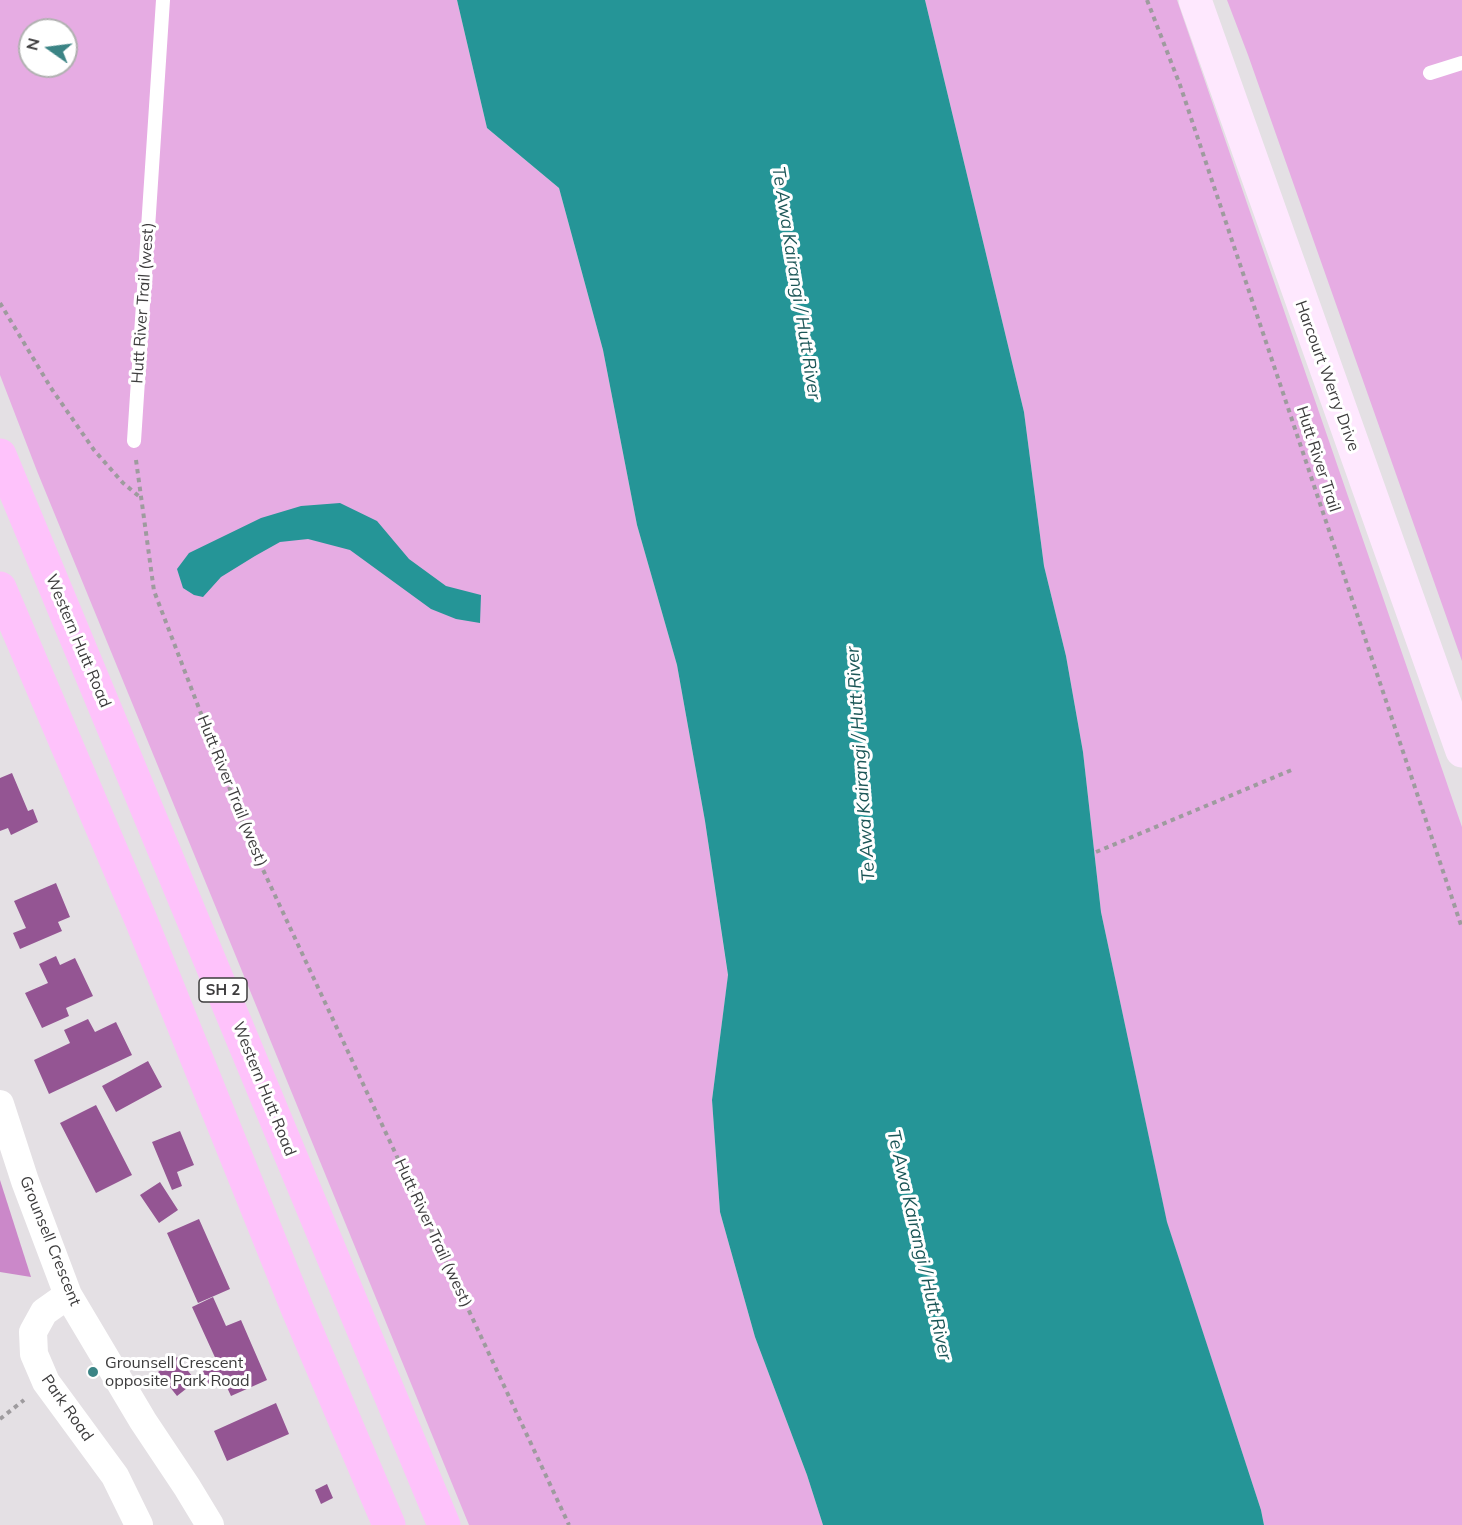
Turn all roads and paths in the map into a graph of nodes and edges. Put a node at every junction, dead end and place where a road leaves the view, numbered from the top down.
1 (163, 0) edge
2 (1147, 0) edge
3 (1195, 0) edge
4 (1462, 63) edge
5 (1431, 73) dead end
6 (0, 303) edge
7 (134, 441) joint
8 (0, 455) edge
9 (142, 499) junction
10 (0, 588) edge
11 (1462, 751) edge
12 (1294, 769) dead end
13 (1096, 852) dead end
14 (1462, 928) edge
15 (0, 1104) edge
16 (68, 1295) junction
17 (139, 1525) edge
18 (210, 1525) edge
19 (389, 1525) edge
20 (444, 1525) edge
21 (569, 1525) edge

1 - 7 lane, Hutt River Trail (west)
2 - 14 path, Hutt River Trail
3 - 11 main road, Harcourt Werry Drive
4 - 5 lane
6 - 9 path
7 - 9 path, Hutt River Trail (west)
8 - 20 highway, Western Hutt Road / SH 2
9 - 21 path, Hutt River Trail (west)
10 - 19 highway, SH 2
12 - 13 path
15 - 16 street, Grounsell Crescent
16 - 17 street, Park Road
16 - 18 street, Grounsell Crescent

